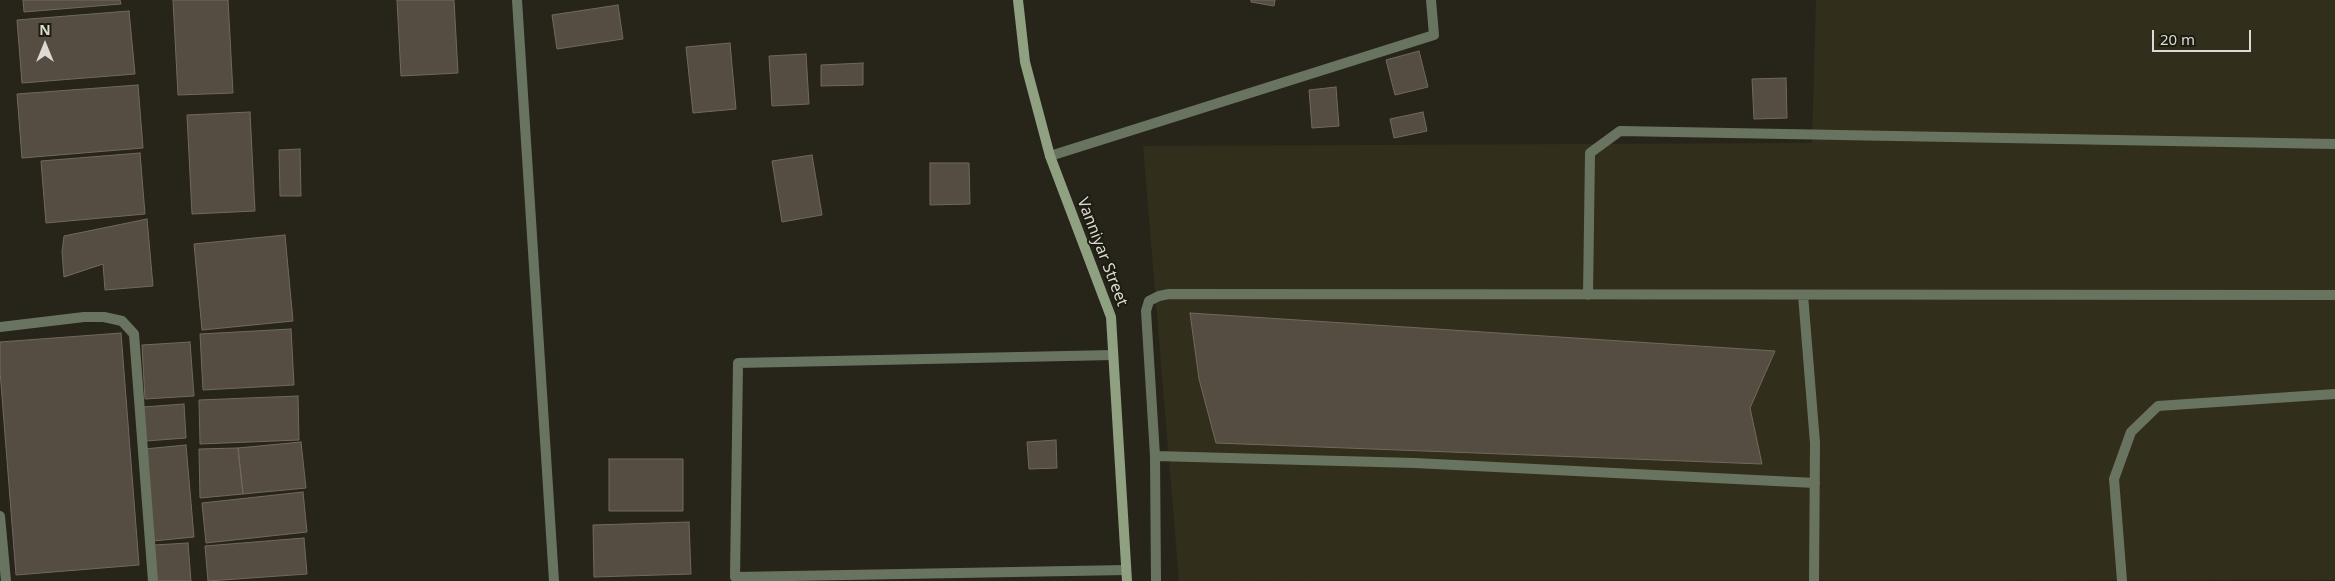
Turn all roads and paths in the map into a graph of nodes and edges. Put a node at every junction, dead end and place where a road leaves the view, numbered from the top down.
1 (517, 0) edge
2 (1018, 0) edge
3 (1431, 0) edge
4 (2335, 144) edge
5 (1050, 156) junction
6 (1588, 295) junction
7 (1803, 295) junction
8 (2335, 295) edge
9 (0, 328) edge
10 (1112, 355) junction
11 (2335, 394) edge
12 (1155, 456) junction
13 (1814, 483) junction
14 (0, 516) edge
15 (1126, 570) junction
16 (6, 581) edge
17 (153, 581) edge
18 (554, 581) edge
19 (1127, 581) edge
20 (1156, 581) edge
21 (1814, 581) edge
22 (2122, 581) edge

1 - 18 street
2 - 5 main road, Vanniyar Street
3 - 5 street
4 - 6 street
5 - 10 main road, Vanniyar Street
6 - 7 street
6 - 12 street
7 - 8 street
7 - 13 street
9 - 17 street
10 - 15 main road, Vanniyar Street
10 - 15 street
11 - 22 street
12 - 13 street
12 - 20 street
13 - 21 street
14 - 16 street
15 - 19 main road, Vanniyar Street

